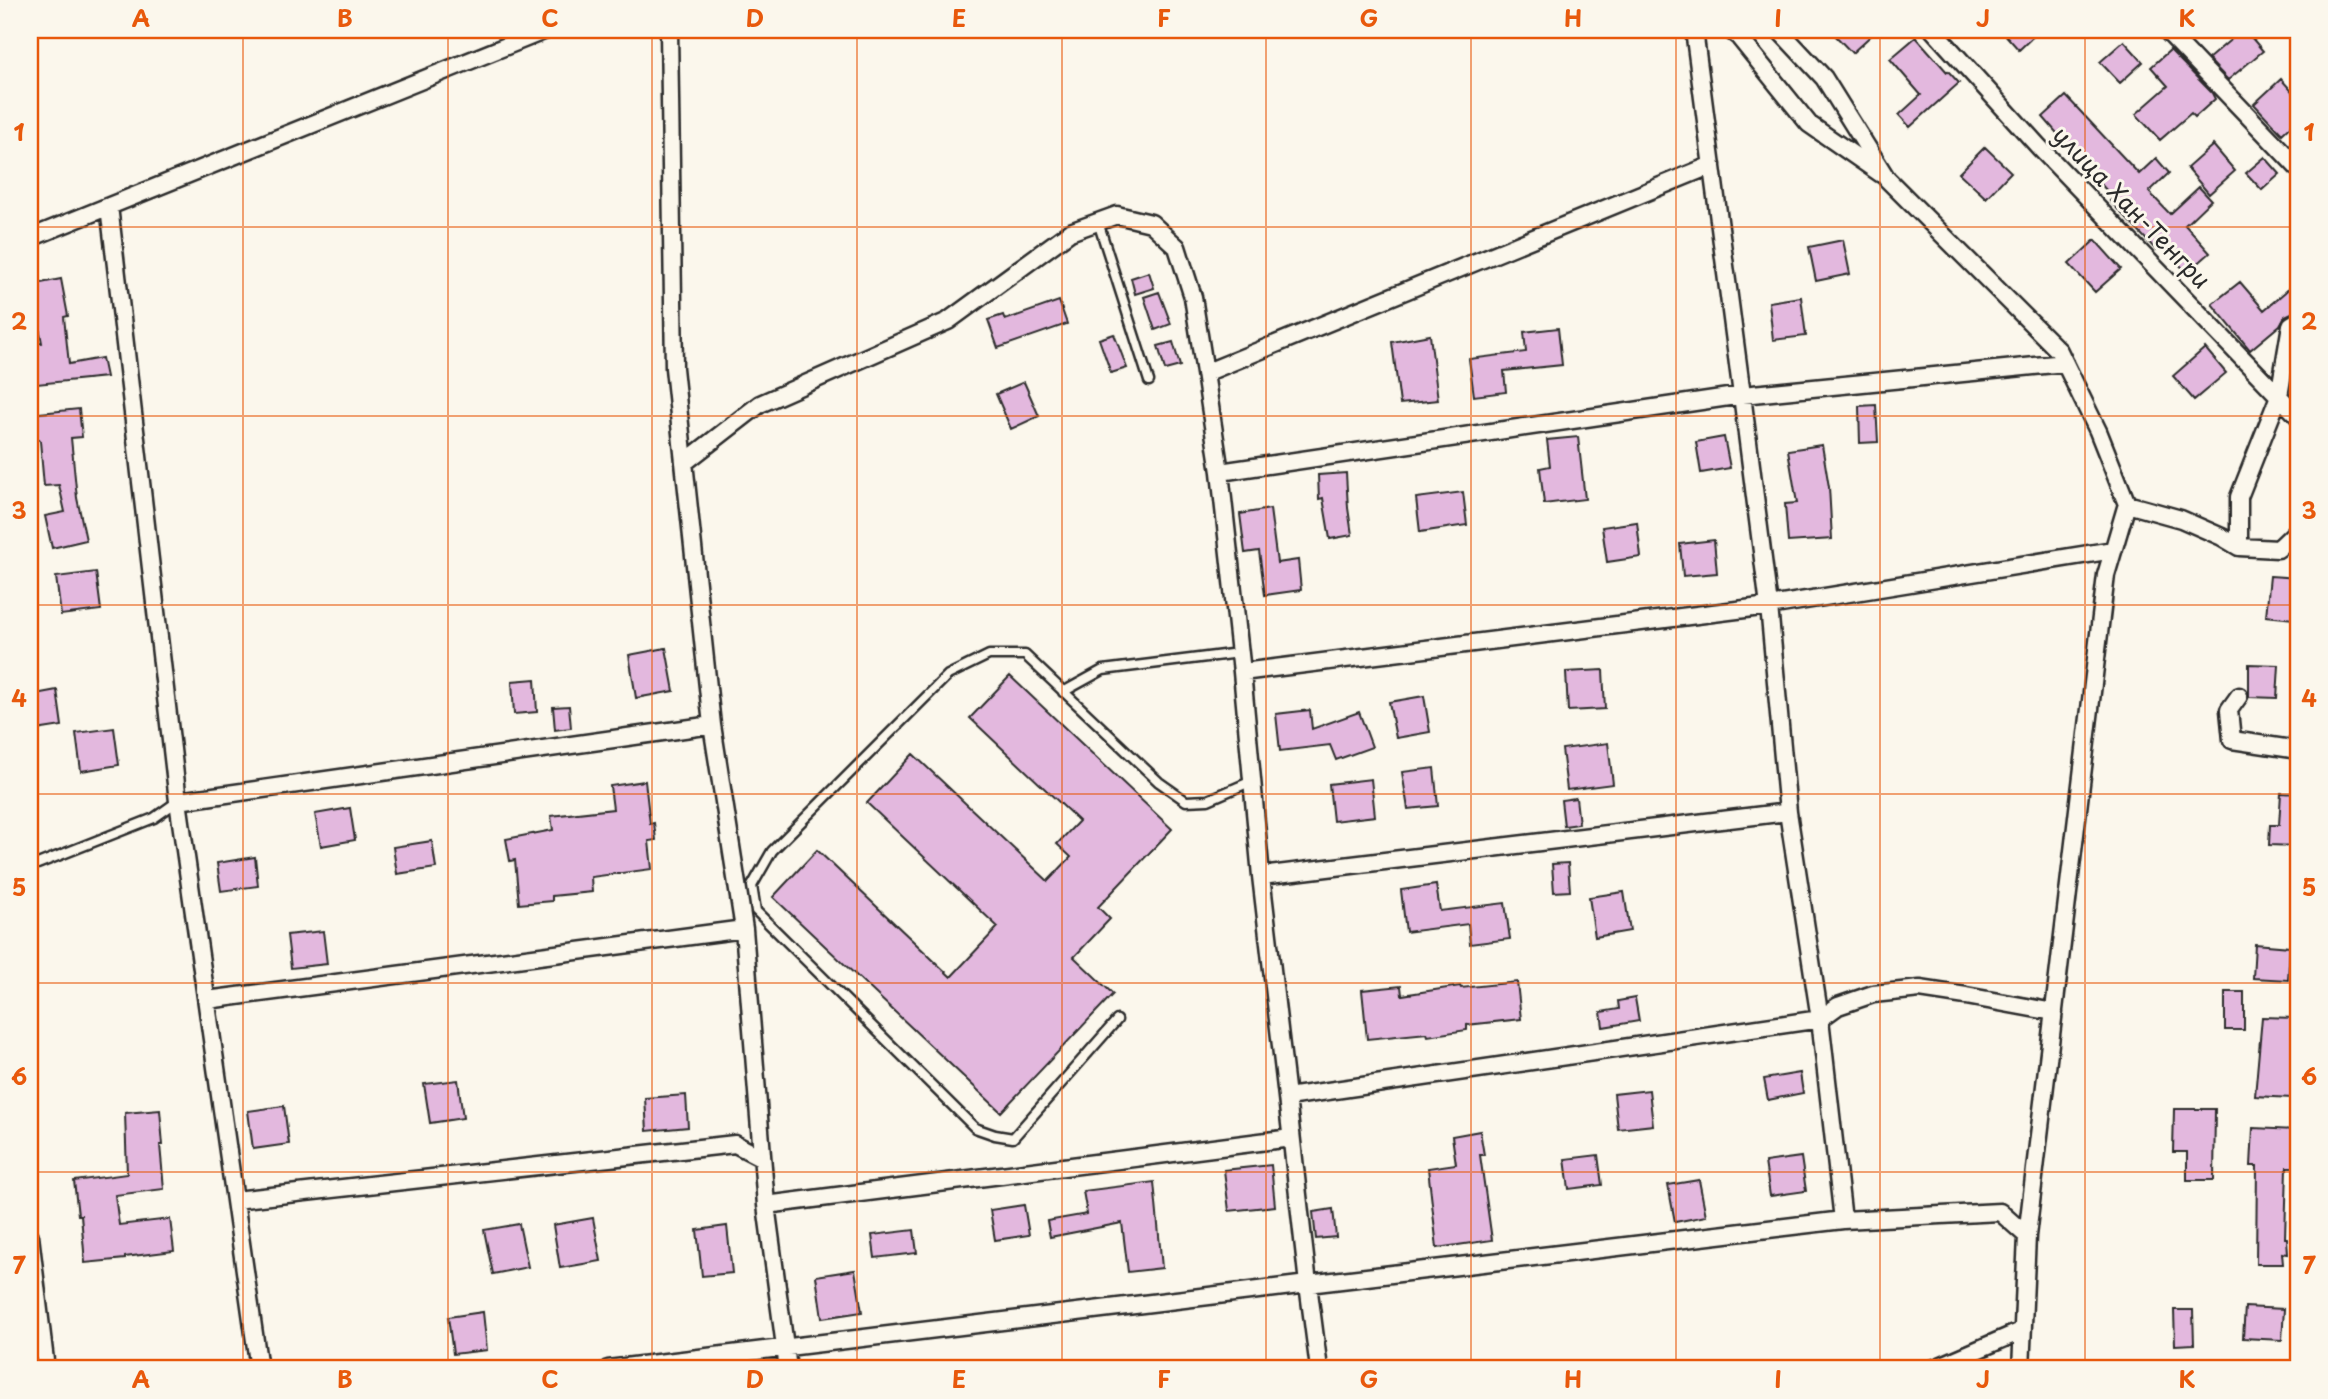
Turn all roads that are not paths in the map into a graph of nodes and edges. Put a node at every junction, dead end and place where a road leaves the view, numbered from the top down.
1 (546, 30) edge
2 (669, 30) edge
3 (1694, 30) edge
4 (1730, 30) edge
5 (1779, 30) edge
6 (1933, 30) edge
7 (2166, 30) edge
8 (1712, 165) junction
9 (2298, 168) edge
10 (1887, 179) junction
11 (109, 206) junction
12 (1098, 222) junction
13 (30, 238) edge
14 (2298, 321) edge
15 (2065, 363) junction
16 (1205, 373) junction
17 (1149, 381) dead end
18 (1742, 395) junction
19 (2279, 396) junction
20 (2298, 416) edge
21 (684, 463) junction
22 (1220, 472) junction
23 (2127, 504) junction
24 (2298, 530) edge
25 (2239, 547) junction
26 (2278, 548) junction
27 (2113, 550) junction
28 (2298, 551) edge
29 (1769, 606) junction
30 (1239, 653) junction
31 (1242, 672) junction
32 (1063, 692) junction
33 (2239, 696) dead end
34 (712, 725) junction
35 (2298, 750) edge
36 (1252, 781) junction
37 (178, 801) junction
38 (1788, 812) junction
39 (30, 867) edge
40 (1261, 876) junction
41 (744, 929) junction
42 (207, 1000) junction
43 (2054, 1012) junction
44 (1820, 1019) junction
45 (1116, 1020) dead end
46 (1287, 1097) junction
47 (1291, 1138) junction
48 (762, 1158) junction
49 (235, 1200) junction
50 (766, 1205) junction
51 (1843, 1220) junction
52 (30, 1236) edge
53 (2027, 1236) junction
54 (1308, 1284) junction
55 (2021, 1331) junction
56 (786, 1348) junction
57 (46, 1369) edge
58 (259, 1369) edge
59 (608, 1369) edge
60 (788, 1369) edge
61 (1319, 1369) edge
62 (1933, 1369) edge
63 (2021, 1369) edge

1 - 11 street
2 - 21 street
3 - 8 street
4 - 10 street
5 - 10 street
6 - 19 street, улица Хан-Тенгри
7 - 9 street
8 - 16 street
8 - 18 street
10 - 15 street
11 - 13 street
11 - 37 street
12 - 16 street
12 - 17 lane
12 - 21 street
14 - 19 street
15 - 18 street
15 - 23 street
16 - 22 street
18 - 22 street
18 - 29 street
19 - 20 street, улица Хан-Тенгри
19 - 25 street
21 - 34 street
22 - 30 street
23 - 25 street
23 - 27 street
24 - 26 street
25 - 26 street
26 - 28 street
27 - 29 street
27 - 43 street
29 - 31 street
29 - 38 street
30 - 31 street
30 - 32 lane
31 - 36 street
32 - 36 lane
32 - 45 lane
33 - 35 street
34 - 37 street
34 - 41 street
36 - 40 street
37 - 39 lane
37 - 42 street
38 - 40 street
38 - 44 street
40 - 46 street
41 - 42 street
41 - 48 street
42 - 49 street
43 - 44 street
43 - 53 street
44 - 46 street
44 - 51 street
46 - 47 street
47 - 50 street
47 - 54 street
48 - 49 street
48 - 50 street
49 - 58 street
50 - 56 street
51 - 53 street
51 - 54 street
52 - 57 street
53 - 55 street
54 - 56 street
54 - 61 street
55 - 62 street
55 - 63 street
56 - 59 street
56 - 60 street

